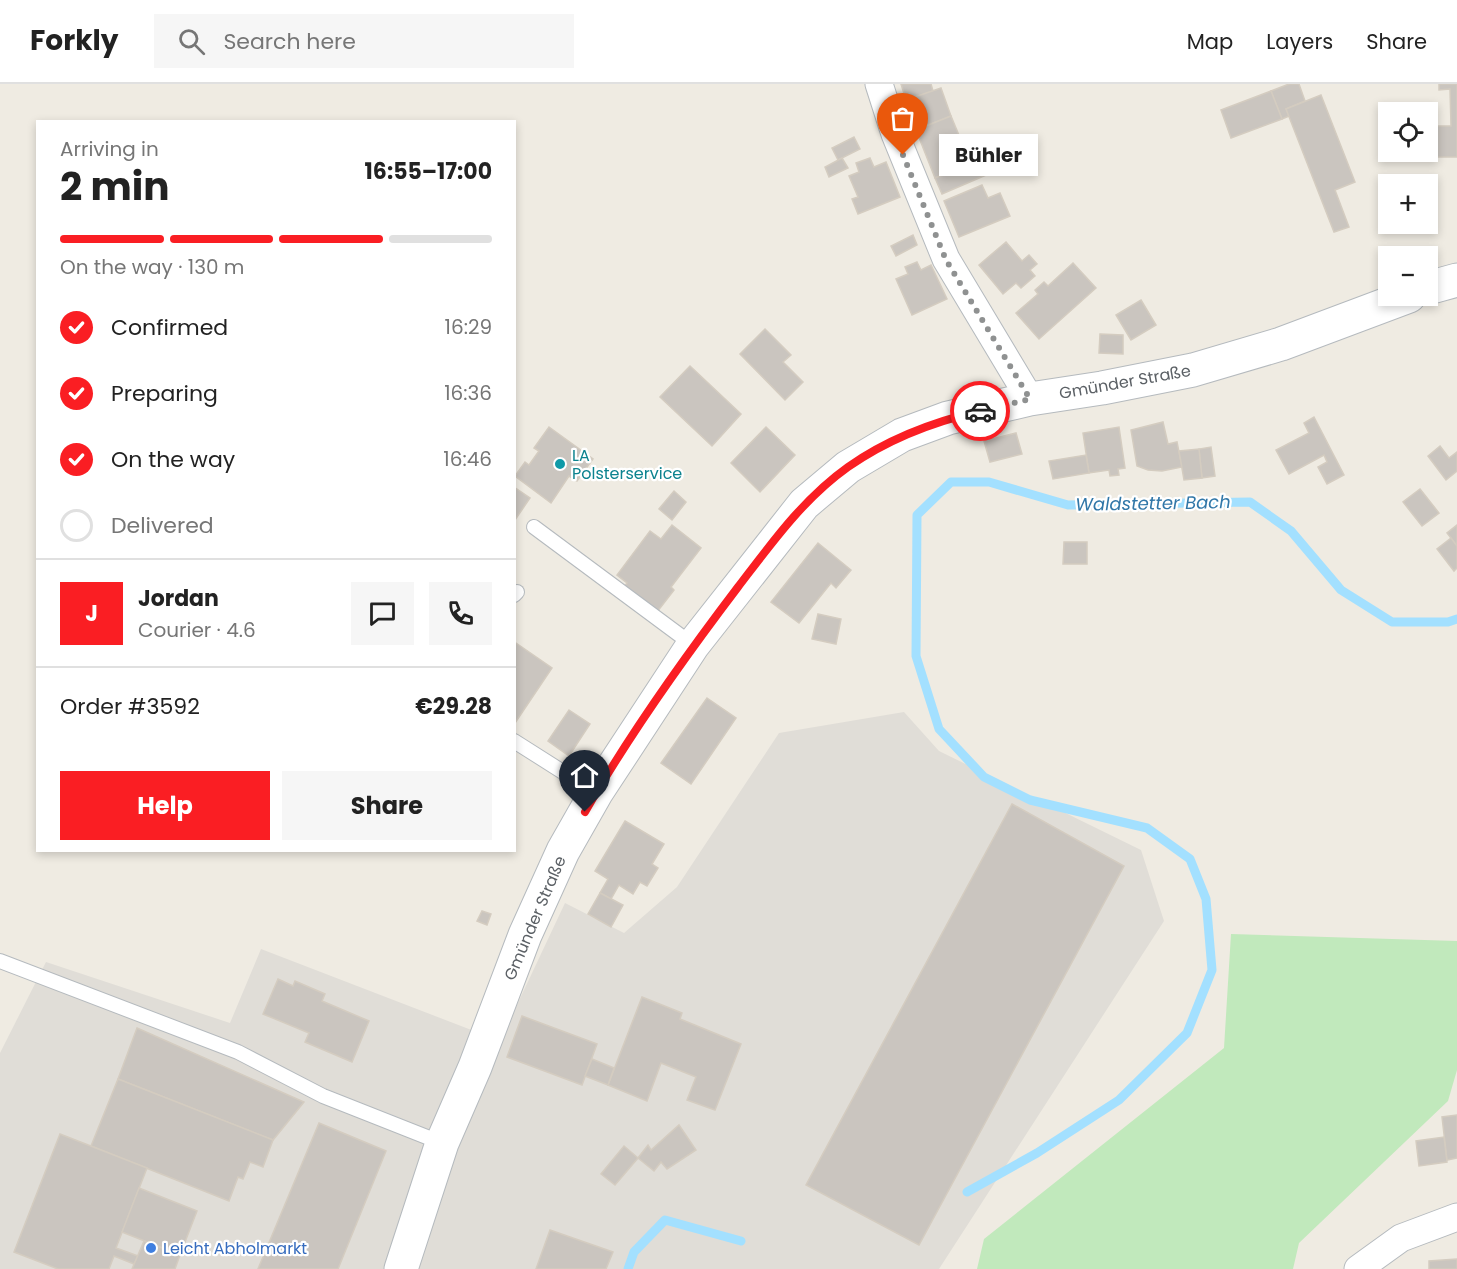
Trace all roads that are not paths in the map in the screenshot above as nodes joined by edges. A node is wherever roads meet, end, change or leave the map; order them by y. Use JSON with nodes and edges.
{"nodes":[{"id":1,"x":879,"y":84,"type":"edge"},
{"id":2,"x":1457,"y":280,"type":"edge"},
{"id":3,"x":1438,"y":285,"type":"edge"},
{"id":4,"x":1382,"y":306,"type":"edge"},
{"id":5,"x":1030,"y":399,"type":"junction"},
{"id":6,"x":534,"y":527,"type":"dead end"},
{"id":7,"x":693,"y":645,"type":"junction"},
{"id":8,"x":516,"y":742,"type":"edge"},
{"id":9,"x":596,"y":793,"type":"junction"},
{"id":10,"x":0,"y":961,"type":"edge"},
{"id":11,"x":442,"y":1143,"type":"junction"},
{"id":12,"x":1457,"y":1217,"type":"edge"},
{"id":13,"x":401,"y":1269,"type":"edge"},
{"id":14,"x":1358,"y":1269,"type":"edge"}],
"edges":[{"from":1,"to":5,"type":"street"},
{"from":2,"to":3,"type":"street"},
{"from":4,"to":5,"type":"street","name":"Gmünder Straße"},
{"from":5,"to":7,"type":"street","name":"Gmünder Straße"},
{"from":6,"to":7,"type":"lane"},
{"from":7,"to":9,"type":"street","name":"Gmünder Straße"},
{"from":8,"to":9,"type":"lane"},
{"from":9,"to":11,"type":"street","name":"Gmünder Straße"},
{"from":10,"to":11,"type":"lane"},
{"from":11,"to":13,"type":"street","name":"Gmünder Straße"},
{"from":12,"to":14,"type":"street"}]}
